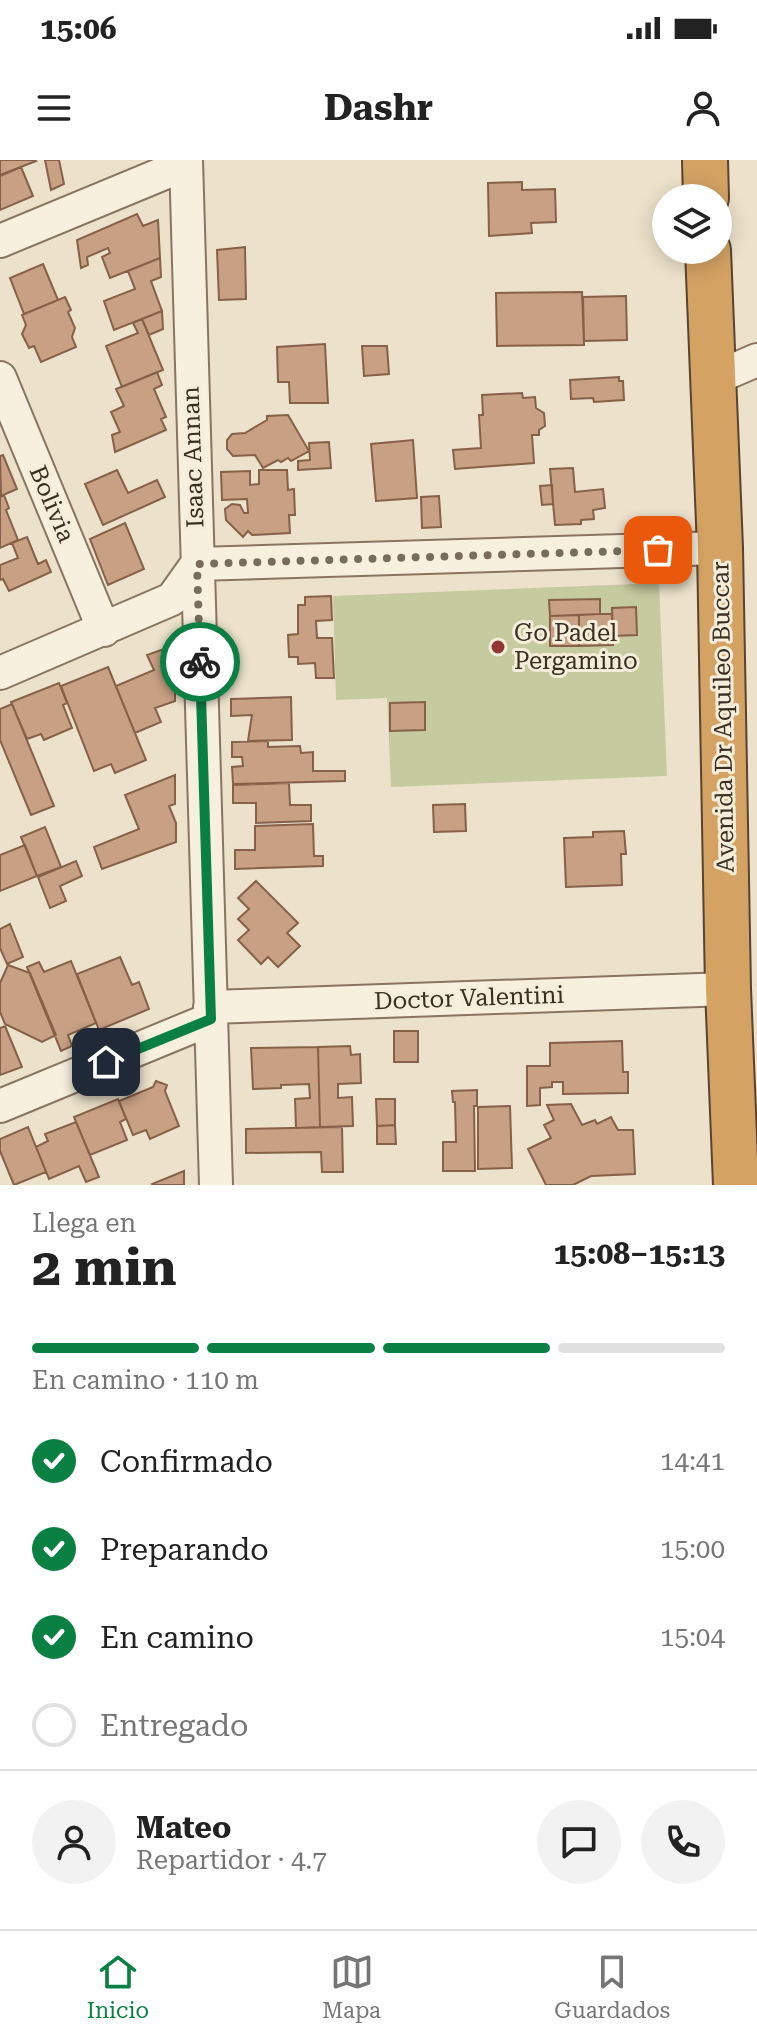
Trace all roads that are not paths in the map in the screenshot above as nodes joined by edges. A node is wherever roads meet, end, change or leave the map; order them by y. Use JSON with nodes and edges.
{"nodes":[{"id":1,"x":705,"y":160,"type":"edge"},
{"id":2,"x":186,"y":162,"type":"edge"},
{"id":3,"x":706,"y":184,"type":"edge"},
{"id":4,"x":0,"y":241,"type":"edge"},
{"id":5,"x":709,"y":264,"type":"edge"},
{"id":6,"x":757,"y":360,"type":"edge"},
{"id":7,"x":0,"y":378,"type":"edge"},
{"id":8,"x":713,"y":379,"type":"junction"},
{"id":9,"x":720,"y":548,"type":"junction"},
{"id":10,"x":197,"y":564,"type":"junction"},
{"id":11,"x":104,"y":630,"type":"junction"},
{"id":12,"x":0,"y":673,"type":"edge"},
{"id":13,"x":728,"y":989,"type":"junction"},
{"id":14,"x":211,"y":1013,"type":"junction"},
{"id":15,"x":0,"y":1106,"type":"edge"},
{"id":16,"x":216,"y":1185,"type":"edge"},
{"id":17,"x":736,"y":1185,"type":"edge"}],
"edges":[{"from":1,"to":3,"type":"highway"},
{"from":2,"to":4,"type":"street"},
{"from":2,"to":10,"type":"street","name":"Isaac Annan"},
{"from":5,"to":8,"type":"highway","name":"Avenida Dr Aquileo Buccar"},
{"from":6,"to":8,"type":"street"},
{"from":7,"to":11,"type":"street","name":"Bolivia"},
{"from":8,"to":9,"type":"highway","name":"Avenida Dr Aquileo Buccar"},
{"from":9,"to":10,"type":"street"},
{"from":9,"to":13,"type":"highway","name":"Avenida Dr Aquileo Buccar"},
{"from":10,"to":11,"type":"street"},
{"from":10,"to":14,"type":"street","name":"Isaac Annan"},
{"from":11,"to":12,"type":"street"},
{"from":13,"to":14,"type":"street","name":"Doctor Valentini"},
{"from":13,"to":17,"type":"highway","name":"Avenida Dr Aquileo Buccar"},
{"from":14,"to":15,"type":"street","name":"Doctor Valentini"},
{"from":14,"to":16,"type":"street","name":"Isaac Annan"}]}
